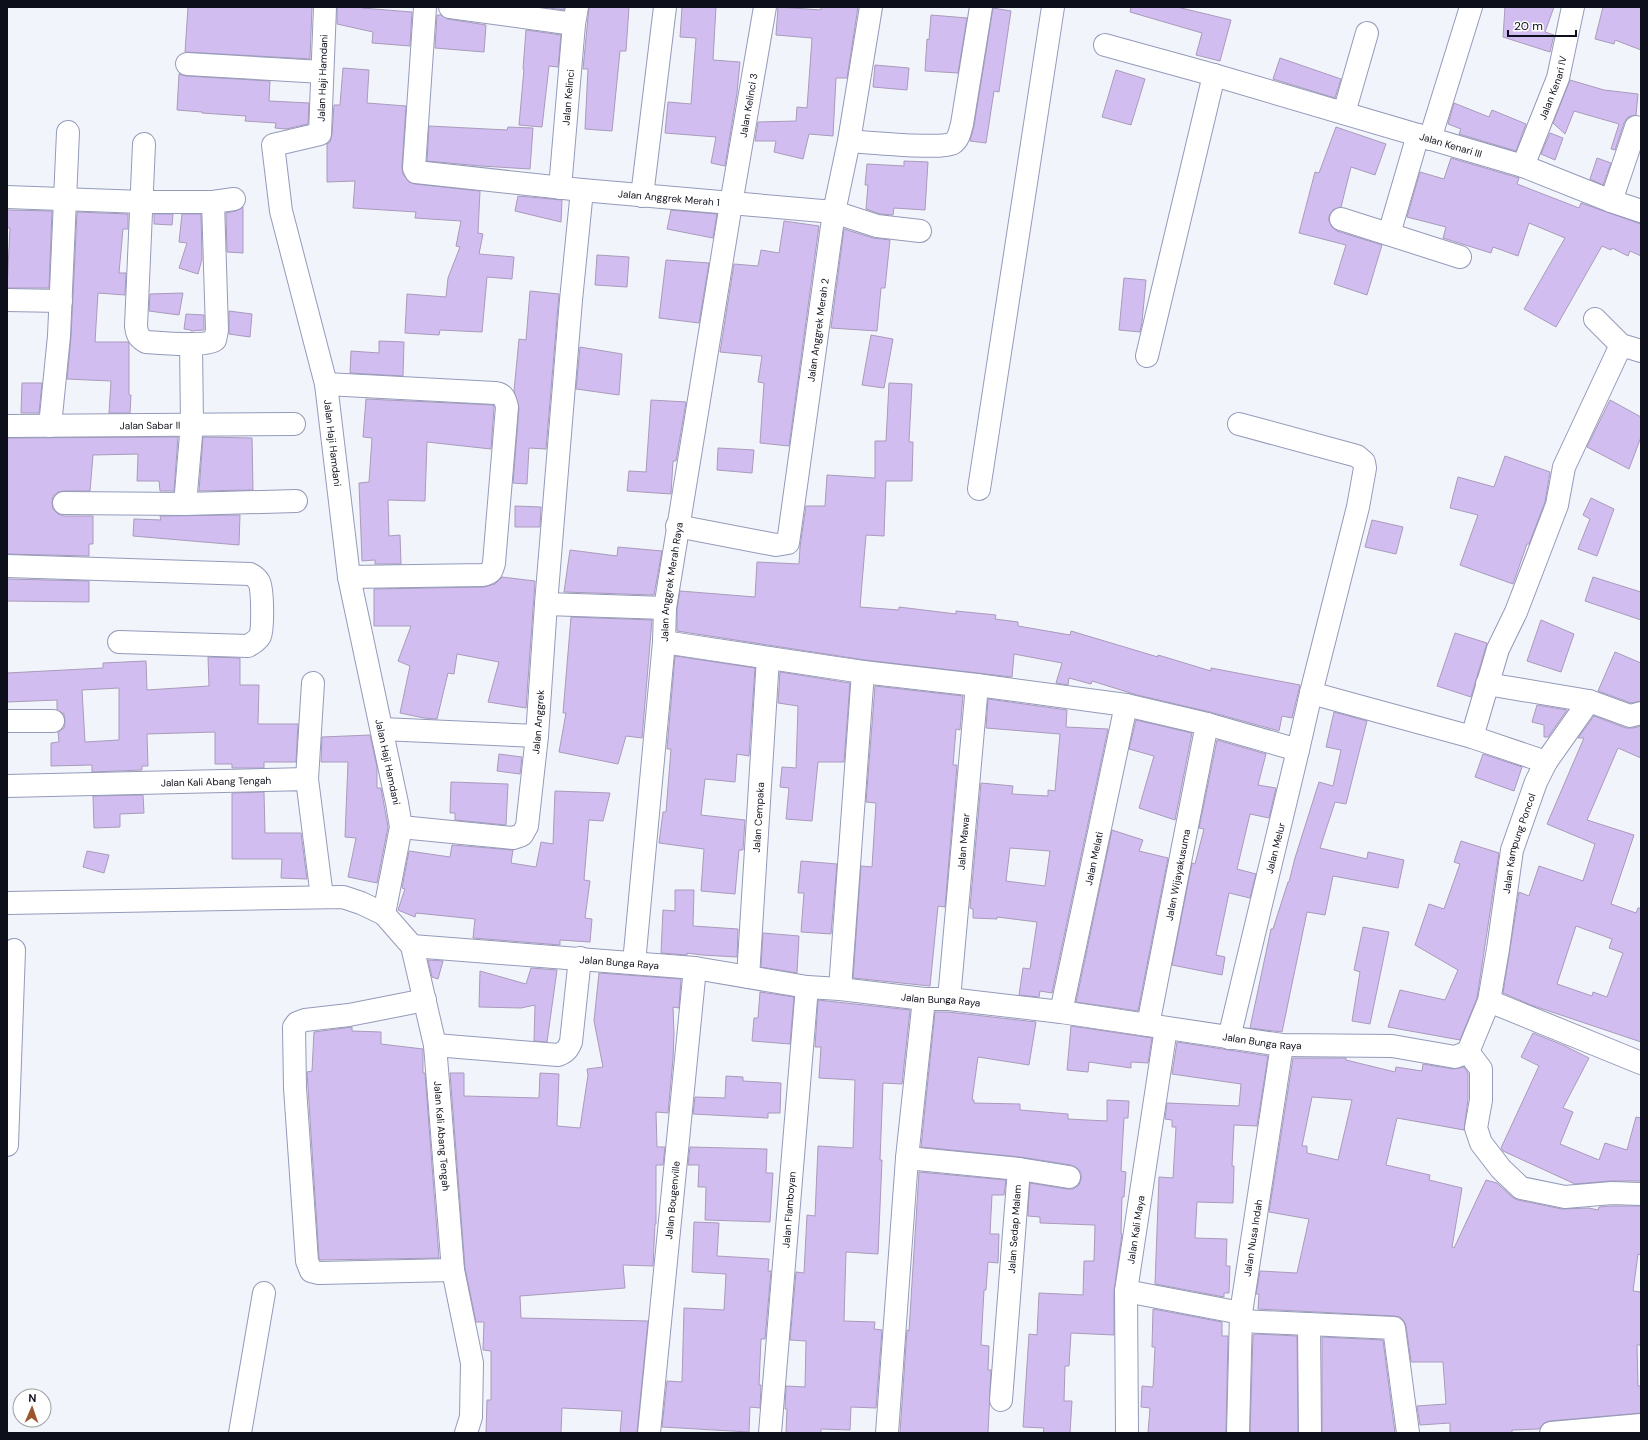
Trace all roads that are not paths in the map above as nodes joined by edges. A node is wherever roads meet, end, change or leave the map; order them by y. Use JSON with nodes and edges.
{"nodes":[{"id":1,"x":325,"y":7,"type":"edge"},
{"id":2,"x":425,"y":7,"type":"edge"},
{"id":3,"x":450,"y":7,"type":"edge"},
{"id":4,"x":665,"y":7,"type":"edge"},
{"id":5,"x":765,"y":7,"type":"edge"},
{"id":6,"x":871,"y":7,"type":"edge"},
{"id":7,"x":981,"y":7,"type":"edge"},
{"id":8,"x":1053,"y":7,"type":"edge"},
{"id":9,"x":1471,"y":7,"type":"edge"},
{"id":10,"x":1573,"y":7,"type":"edge"},
{"id":11,"x":575,"y":16,"type":"edge"},
{"id":12,"x":1368,"y":33,"type":"dead end"},
{"id":13,"x":1105,"y":45,"type":"dead end"},
{"id":14,"x":187,"y":64,"type":"dead end"},
{"id":15,"x":322,"y":72,"type":"junction"},
{"id":16,"x":1214,"y":75,"type":"junction"},
{"id":17,"x":1344,"y":113,"type":"junction"},
{"id":18,"x":1636,"y":127,"type":"dead end"},
{"id":19,"x":68,"y":132,"type":"dead end"},
{"id":20,"x":1424,"y":137,"type":"junction"},
{"id":21,"x":848,"y":141,"type":"junction"},
{"id":22,"x":144,"y":144,"type":"dead end"},
{"id":23,"x":1523,"y":166,"type":"junction"},
{"id":24,"x":560,"y":188,"type":"junction"},
{"id":25,"x":582,"y":190,"type":"junction"},
{"id":26,"x":642,"y":196,"type":"junction"},
{"id":27,"x":7,"y":197,"type":"edge"},
{"id":28,"x":66,"y":199,"type":"junction"},
{"id":29,"x":234,"y":199,"type":"dead end"},
{"id":30,"x":1611,"y":201,"type":"junction"},
{"id":31,"x":142,"y":202,"type":"junction"},
{"id":32,"x":212,"y":202,"type":"junction"},
{"id":33,"x":731,"y":204,"type":"junction"},
{"id":34,"x":1641,"y":211,"type":"edge"},
{"id":35,"x":834,"y":212,"type":"junction"},
{"id":36,"x":1341,"y":219,"type":"dead end"},
{"id":37,"x":920,"y":231,"type":"dead end"},
{"id":38,"x":1389,"y":234,"type":"junction"},
{"id":39,"x":1460,"y":257,"type":"dead end"},
{"id":40,"x":7,"y":300,"type":"edge"},
{"id":41,"x":61,"y":301,"type":"junction"},
{"id":42,"x":1594,"y":319,"type":"dead end"},
{"id":43,"x":191,"y":344,"type":"junction"},
{"id":44,"x":1631,"y":348,"type":"edge"},
{"id":45,"x":1147,"y":356,"type":"dead end"},
{"id":46,"x":326,"y":384,"type":"junction"},
{"id":47,"x":192,"y":424,"type":"junction"},
{"id":48,"x":294,"y":424,"type":"dead end"},
{"id":49,"x":1239,"y":424,"type":"dead end"},
{"id":50,"x":7,"y":426,"type":"edge"},
{"id":51,"x":50,"y":426,"type":"junction"},
{"id":52,"x":979,"y":489,"type":"dead end"},
{"id":53,"x":296,"y":501,"type":"dead end"},
{"id":54,"x":64,"y":503,"type":"dead end"},
{"id":55,"x":185,"y":504,"type":"junction"},
{"id":56,"x":678,"y":526,"type":"junction"},
{"id":57,"x":7,"y":566,"type":"edge"},
{"id":58,"x":349,"y":577,"type":"junction"},
{"id":59,"x":546,"y":604,"type":"junction"},
{"id":60,"x":665,"y":608,"type":"junction"},
{"id":61,"x":119,"y":642,"type":"dead end"},
{"id":62,"x":664,"y":642,"type":"junction"},
{"id":63,"x":768,"y":658,"type":"junction"},
{"id":64,"x":863,"y":672,"type":"junction"},
{"id":65,"x":313,"y":683,"type":"dead end"},
{"id":66,"x":1487,"y":684,"type":"junction"},
{"id":67,"x":977,"y":685,"type":"junction"},
{"id":68,"x":1311,"y":693,"type":"junction"},
{"id":69,"x":1589,"y":702,"type":"junction"},
{"id":70,"x":1126,"y":705,"type":"junction"},
{"id":71,"x":1641,"y":714,"type":"edge"},
{"id":72,"x":7,"y":721,"type":"edge"},
{"id":73,"x":52,"y":721,"type":"dead end"},
{"id":74,"x":1207,"y":724,"type":"junction"},
{"id":75,"x":382,"y":729,"type":"junction"},
{"id":76,"x":537,"y":736,"type":"junction"},
{"id":77,"x":1472,"y":737,"type":"junction"},
{"id":78,"x":1298,"y":750,"type":"junction"},
{"id":79,"x":1546,"y":762,"type":"junction"},
{"id":80,"x":307,"y":779,"type":"junction"},
{"id":81,"x":7,"y":786,"type":"edge"},
{"id":82,"x":401,"y":827,"type":"junction"},
{"id":83,"x":322,"y":897,"type":"junction"},
{"id":84,"x":7,"y":904,"type":"edge"},
{"id":85,"x":384,"y":914,"type":"junction"},
{"id":86,"x":412,"y":946,"type":"junction"},
{"id":87,"x":14,"y":950,"type":"dead end"},
{"id":88,"x":580,"y":958,"type":"junction"},
{"id":89,"x":634,"y":962,"type":"junction"},
{"id":90,"x":695,"y":968,"type":"junction"},
{"id":91,"x":748,"y":977,"type":"junction"},
{"id":92,"x":807,"y":987,"type":"junction"},
{"id":93,"x":840,"y":989,"type":"junction"},
{"id":94,"x":924,"y":999,"type":"junction"},
{"id":95,"x":949,"y":999,"type":"junction"},
{"id":96,"x":425,"y":1000,"type":"junction"},
{"id":97,"x":1489,"y":1001,"type":"junction"},
{"id":98,"x":1061,"y":1012,"type":"junction"},
{"id":99,"x":1157,"y":1027,"type":"junction"},
{"id":100,"x":1229,"y":1038,"type":"junction"},
{"id":101,"x":435,"y":1045,"type":"junction"},
{"id":102,"x":1282,"y":1045,"type":"junction"},
{"id":103,"x":1468,"y":1052,"type":"junction"},
{"id":104,"x":1641,"y":1063,"type":"edge"},
{"id":105,"x":7,"y":1145,"type":"edge"},
{"id":106,"x":907,"y":1158,"type":"junction"},
{"id":107,"x":1019,"y":1169,"type":"junction"},
{"id":108,"x":1069,"y":1177,"type":"dead end"},
{"id":109,"x":1641,"y":1194,"type":"edge"},
{"id":110,"x":453,"y":1270,"type":"junction"},
{"id":111,"x":1126,"y":1291,"type":"junction"},
{"id":112,"x":264,"y":1293,"type":"dead end"},
{"id":113,"x":1241,"y":1317,"type":"junction"},
{"id":114,"x":1309,"y":1324,"type":"junction"},
{"id":115,"x":1002,"y":1400,"type":"dead end"},
{"id":116,"x":1641,"y":1425,"type":"edge"},
{"id":117,"x":240,"y":1433,"type":"edge"},
{"id":118,"x":466,"y":1433,"type":"edge"},
{"id":119,"x":649,"y":1433,"type":"edge"},
{"id":120,"x":770,"y":1433,"type":"edge"},
{"id":121,"x":887,"y":1433,"type":"edge"},
{"id":122,"x":1127,"y":1433,"type":"edge"},
{"id":123,"x":1238,"y":1433,"type":"edge"},
{"id":124,"x":1310,"y":1433,"type":"edge"},
{"id":125,"x":1408,"y":1433,"type":"edge"},
{"id":126,"x":1551,"y":1433,"type":"edge"}],
"edges":[{"from":1,"to":15,"type":"street","name":"Jalan Haji Hamdani"},
{"from":2,"to":24,"type":"street","name":"Jalan Anggrek Merah 1"},
{"from":3,"to":11,"type":"street"},
{"from":4,"to":26,"type":"street"},
{"from":5,"to":33,"type":"street","name":"Jalan Kelinci 3"},
{"from":6,"to":21,"type":"street","name":"Jalan Anggrek Merah 2"},
{"from":7,"to":21,"type":"street"},
{"from":8,"to":52,"type":"street"},
{"from":9,"to":20,"type":"street"},
{"from":10,"to":23,"type":"street","name":"Jalan Kenari IV"},
{"from":11,"to":24,"type":"street","name":"Jalan Kelinci"},
{"from":12,"to":17,"type":"street"},
{"from":13,"to":16,"type":"street","name":"Jalan Kenari III"},
{"from":14,"to":15,"type":"street"},
{"from":15,"to":46,"type":"street","name":"Jalan Haji Hamdani"},
{"from":16,"to":17,"type":"street","name":"Jalan Kenari III"},
{"from":16,"to":45,"type":"street"},
{"from":17,"to":20,"type":"street","name":"Jalan Kenari III"},
{"from":18,"to":30,"type":"street"},
{"from":19,"to":28,"type":"street"},
{"from":20,"to":23,"type":"street","name":"Jalan Kenari III"},
{"from":20,"to":38,"type":"street"},
{"from":21,"to":35,"type":"street","name":"Jalan Anggrek Merah 2"},
{"from":22,"to":31,"type":"street"},
{"from":23,"to":30,"type":"street","name":"Jalan Kenari III"},
{"from":24,"to":25,"type":"street","name":"Jalan Anggrek Merah 1"},
{"from":25,"to":26,"type":"street","name":"Jalan Anggrek Merah 1"},
{"from":25,"to":59,"type":"street","name":"Jalan Anggrek"},
{"from":26,"to":33,"type":"street","name":"Jalan Anggrek Merah 1"},
{"from":27,"to":28,"type":"street"},
{"from":28,"to":31,"type":"street"},
{"from":28,"to":41,"type":"street"},
{"from":29,"to":32,"type":"street"},
{"from":30,"to":34,"type":"street","name":"Jalan Kenari III"},
{"from":31,"to":32,"type":"street"},
{"from":31,"to":43,"type":"street"},
{"from":32,"to":43,"type":"street"},
{"from":33,"to":35,"type":"street","name":"Jalan Anggrek Merah 1"},
{"from":33,"to":56,"type":"street","name":"Jalan Anggrek Merah Raya"},
{"from":35,"to":37,"type":"street","name":"Jalan Anggrek Merah 1"},
{"from":35,"to":56,"type":"street","name":"Jalan Anggrek Merah 2"},
{"from":36,"to":38,"type":"street"},
{"from":38,"to":39,"type":"street"},
{"from":40,"to":41,"type":"street"},
{"from":41,"to":51,"type":"street"},
{"from":42,"to":44,"type":"street"},
{"from":43,"to":47,"type":"street"},
{"from":44,"to":66,"type":"street"},
{"from":46,"to":58,"type":"street","name":"Jalan Haji Hamdani"},
{"from":46,"to":58,"type":"street"},
{"from":47,"to":48,"type":"street","name":"Jalan Sabar II"},
{"from":47,"to":51,"type":"street","name":"Jalan Sabar II"},
{"from":47,"to":55,"type":"street"},
{"from":49,"to":68,"type":"street","name":"Jalan Melur"},
{"from":50,"to":51,"type":"street","name":"Jalan Sabar II"},
{"from":53,"to":55,"type":"street"},
{"from":54,"to":55,"type":"street"},
{"from":56,"to":60,"type":"street","name":"Jalan Anggrek Merah Raya"},
{"from":57,"to":61,"type":"street"},
{"from":58,"to":75,"type":"street","name":"Jalan Haji Hamdani"},
{"from":59,"to":60,"type":"street"},
{"from":59,"to":76,"type":"street","name":"Jalan Anggrek"},
{"from":60,"to":62,"type":"street","name":"Jalan Anggrek Merah Raya"},
{"from":62,"to":63,"type":"street"},
{"from":62,"to":89,"type":"street","name":"Jalan Anggrek Merah Raya"},
{"from":63,"to":64,"type":"street"},
{"from":63,"to":91,"type":"street","name":"Jalan Cempaka"},
{"from":64,"to":67,"type":"street"},
{"from":64,"to":93,"type":"street"},
{"from":65,"to":80,"type":"street"},
{"from":66,"to":69,"type":"street"},
{"from":66,"to":77,"type":"street"},
{"from":67,"to":70,"type":"street"},
{"from":67,"to":95,"type":"street","name":"Jalan Mawar"},
{"from":68,"to":77,"type":"street"},
{"from":68,"to":78,"type":"street","name":"Jalan Melur"},
{"from":69,"to":71,"type":"street"},
{"from":69,"to":79,"type":"street","name":"Jalan Kampung Poncol"},
{"from":70,"to":74,"type":"street"},
{"from":70,"to":98,"type":"street","name":"Jalan Melati"},
{"from":72,"to":73,"type":"street"},
{"from":74,"to":78,"type":"street"},
{"from":74,"to":99,"type":"street","name":"Jalan Wijayakusuma"},
{"from":75,"to":76,"type":"street"},
{"from":75,"to":82,"type":"street","name":"Jalan Haji Hamdani"},
{"from":76,"to":82,"type":"street","name":"Jalan Anggrek"},
{"from":77,"to":79,"type":"street"},
{"from":78,"to":100,"type":"street","name":"Jalan Melur"},
{"from":79,"to":97,"type":"street","name":"Jalan Kampung Poncol"},
{"from":80,"to":81,"type":"street","name":"Jalan Kali Abang Tengah"},
{"from":80,"to":83,"type":"street"},
{"from":82,"to":85,"type":"street","name":"Jalan Haji Hamdani"},
{"from":83,"to":84,"type":"street","name":"Jalan Kali Abang Tengah"},
{"from":83,"to":85,"type":"street","name":"Jalan Kali Abang Tengah"},
{"from":85,"to":86,"type":"street","name":"Jalan Kali Abang Tengah"},
{"from":86,"to":88,"type":"street","name":"Jalan Bunga Raya"},
{"from":86,"to":96,"type":"street","name":"Jalan Kali Abang Tengah"},
{"from":87,"to":105,"type":"street"},
{"from":88,"to":89,"type":"street","name":"Jalan Bunga Raya"},
{"from":88,"to":101,"type":"street"},
{"from":89,"to":90,"type":"street","name":"Jalan Bunga Raya"},
{"from":90,"to":91,"type":"street","name":"Jalan Bunga Raya"},
{"from":90,"to":119,"type":"street","name":"Jalan Bougenville"},
{"from":91,"to":92,"type":"street","name":"Jalan Bunga Raya"},
{"from":92,"to":93,"type":"street","name":"Jalan Bunga Raya"},
{"from":92,"to":120,"type":"street","name":"Jalan Flamboyan"},
{"from":93,"to":94,"type":"street","name":"Jalan Bunga Raya"},
{"from":94,"to":95,"type":"street","name":"Jalan Bunga Raya"},
{"from":94,"to":106,"type":"street"},
{"from":95,"to":98,"type":"street","name":"Jalan Bunga Raya"},
{"from":96,"to":101,"type":"street","name":"Jalan Kali Abang Tengah"},
{"from":96,"to":110,"type":"street"},
{"from":97,"to":103,"type":"street","name":"Jalan Kampung Poncol"},
{"from":97,"to":104,"type":"street"},
{"from":98,"to":99,"type":"street","name":"Jalan Bunga Raya"},
{"from":99,"to":100,"type":"street","name":"Jalan Bunga Raya"},
{"from":99,"to":111,"type":"street","name":"Jalan Kali Maya"},
{"from":100,"to":102,"type":"street","name":"Jalan Bunga Raya"},
{"from":101,"to":110,"type":"street","name":"Jalan Kali Abang Tengah"},
{"from":102,"to":103,"type":"street","name":"Jalan Bunga Raya"},
{"from":102,"to":113,"type":"street","name":"Jalan Nusa Indah"},
{"from":103,"to":109,"type":"street"},
{"from":106,"to":107,"type":"street"},
{"from":106,"to":121,"type":"street"},
{"from":107,"to":108,"type":"street"},
{"from":107,"to":115,"type":"street","name":"Jalan Sedap Malam"},
{"from":110,"to":118,"type":"street","name":"Jalan Kali Abang Tengah"},
{"from":111,"to":113,"type":"street"},
{"from":111,"to":122,"type":"street","name":"Jalan Kali Maya"},
{"from":112,"to":117,"type":"street"},
{"from":113,"to":114,"type":"street"},
{"from":113,"to":123,"type":"street","name":"Jalan Nusa Indah"},
{"from":114,"to":124,"type":"street"},
{"from":114,"to":125,"type":"street"},
{"from":116,"to":126,"type":"street"}]}
